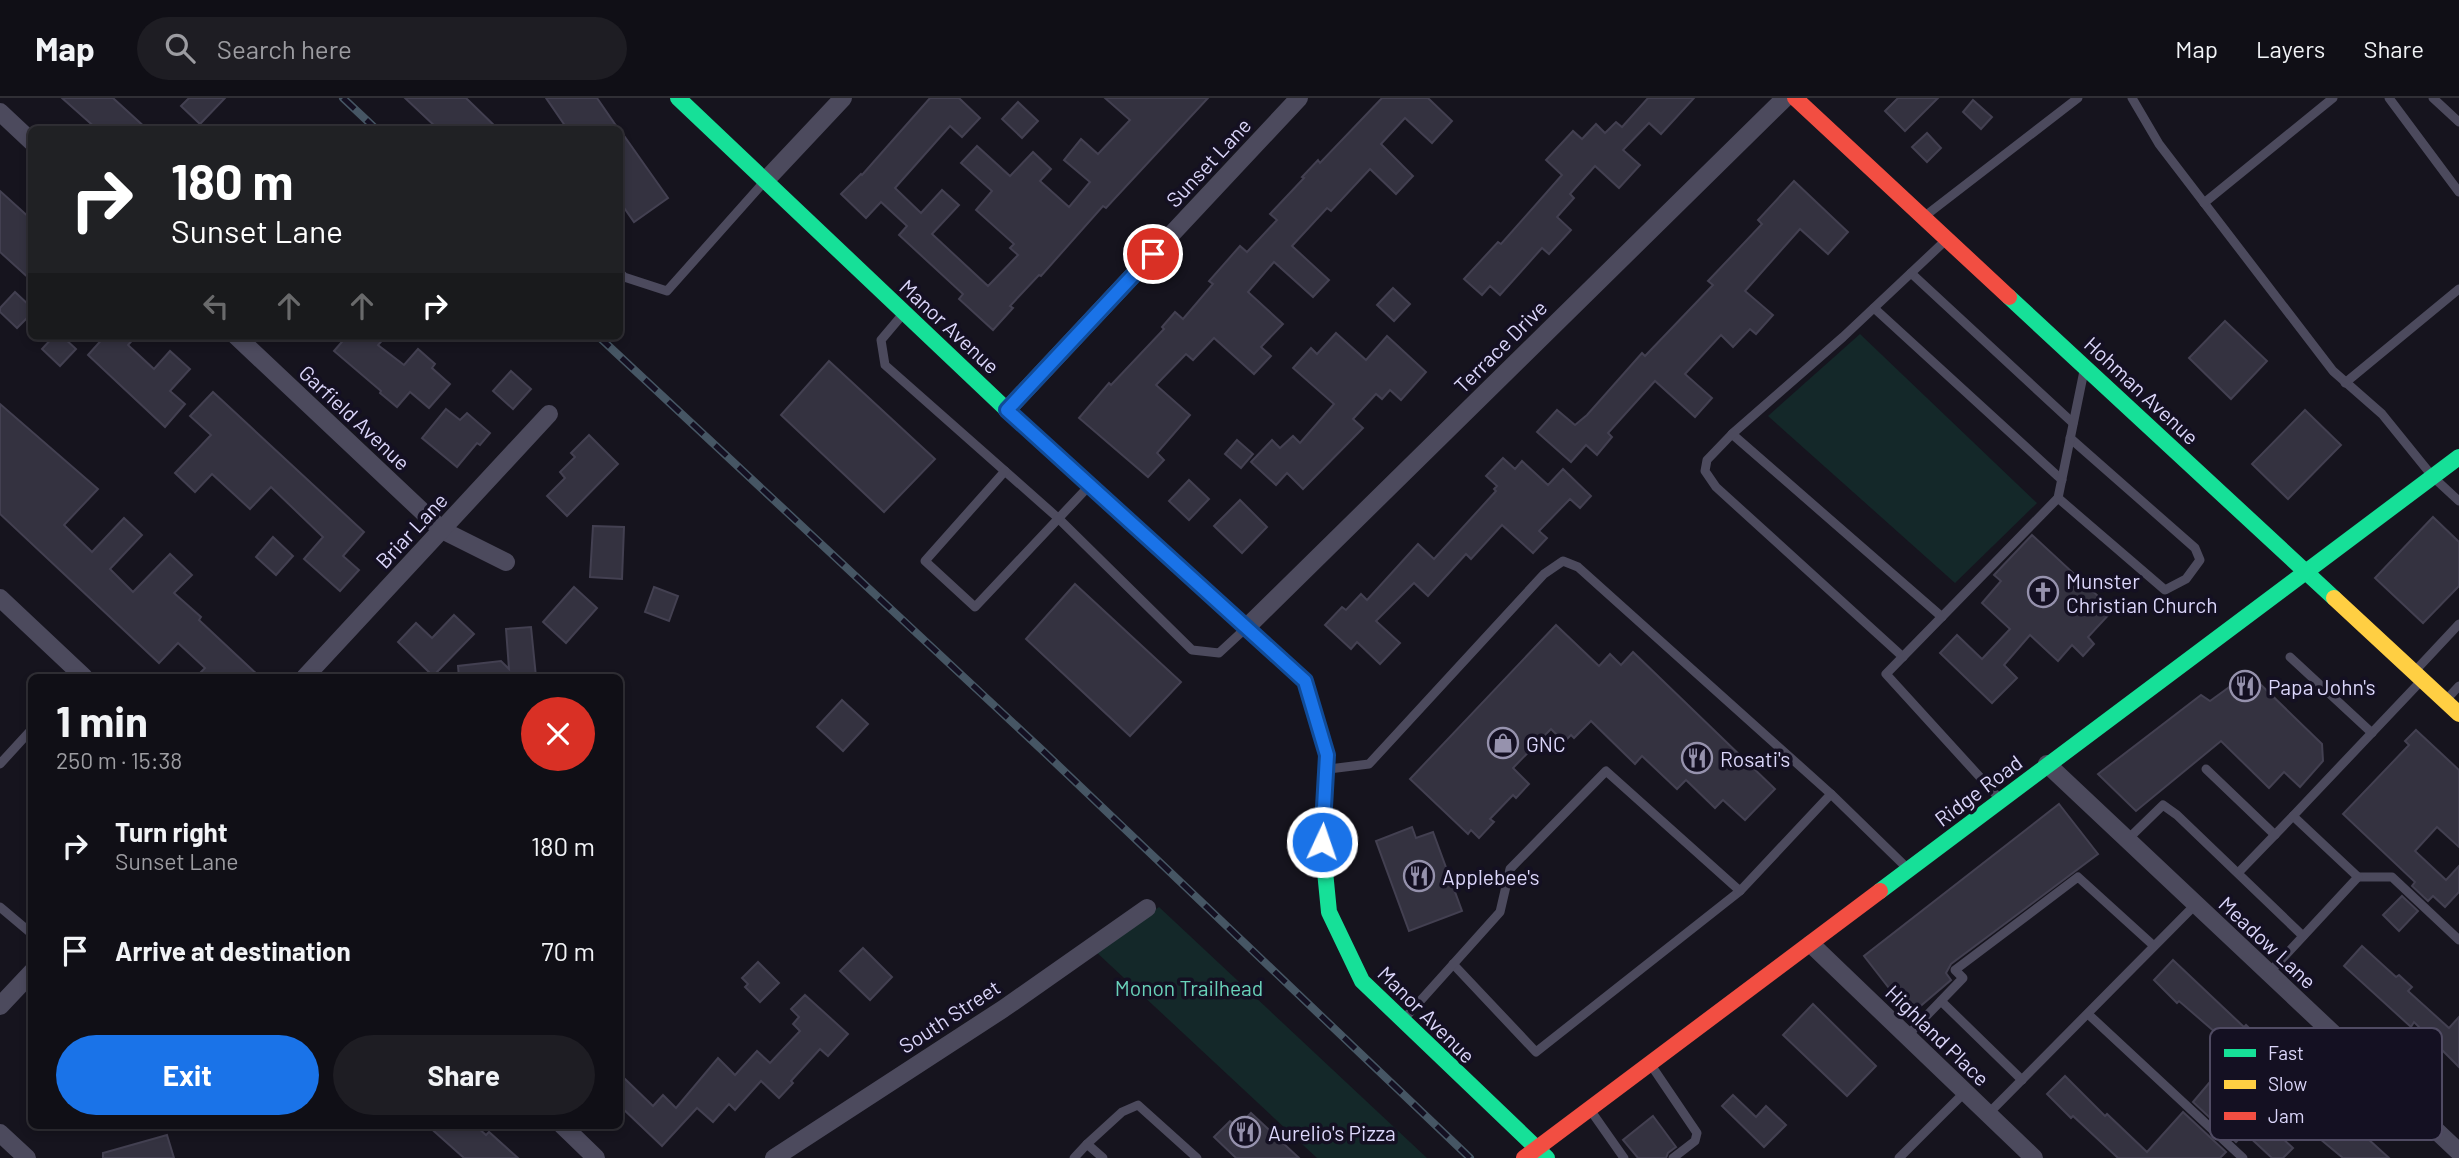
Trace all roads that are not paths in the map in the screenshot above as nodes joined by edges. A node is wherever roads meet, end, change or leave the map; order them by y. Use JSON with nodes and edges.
{"nodes":[{"id":1,"x":678,"y":98,"type":"edge"},
{"id":2,"x":843,"y":98,"type":"edge"},
{"id":3,"x":1299,"y":98,"type":"edge"},
{"id":4,"x":1785,"y":98,"type":"edge"},
{"id":5,"x":1795,"y":98,"type":"edge"},
{"id":6,"x":2078,"y":98,"type":"edge"},
{"id":7,"x":2132,"y":98,"type":"edge"},
{"id":8,"x":2333,"y":98,"type":"edge"},
{"id":9,"x":2389,"y":98,"type":"edge"},
{"id":10,"x":2433,"y":98,"type":"edge"},
{"id":11,"x":0,"y":112,"type":"edge"},
{"id":12,"x":2459,"y":122,"type":"edge"},
{"id":13,"x":28,"y":138,"type":"edge"},
{"id":14,"x":765,"y":181,"type":"junction"},
{"id":15,"x":2459,"y":192,"type":"edge"},
{"id":16,"x":2204,"y":204,"type":"junction"},
{"id":17,"x":1924,"y":217,"type":"junction"},
{"id":18,"x":1947,"y":239,"type":"junction"},
{"id":19,"x":1911,"y":273,"type":"junction"},
{"id":20,"x":623,"y":276,"type":"edge"},
{"id":21,"x":2459,"y":289,"type":"edge"},
{"id":22,"x":1874,"y":308,"type":"junction"},
{"id":23,"x":905,"y":313,"type":"junction"},
{"id":24,"x":240,"y":340,"type":"edge"},
{"id":25,"x":2085,"y":366,"type":"junction"},
{"id":26,"x":2345,"y":383,"type":"junction"},
{"id":27,"x":1007,"y":410,"type":"junction"},
{"id":28,"x":550,"y":414,"type":"dead end"},
{"id":29,"x":2073,"y":423,"type":"junction"},
{"id":30,"x":1732,"y":434,"type":"junction"},
{"id":31,"x":2070,"y":438,"type":"junction"},
{"id":32,"x":2459,"y":457,"type":"edge"},
{"id":33,"x":1005,"y":471,"type":"junction"},
{"id":34,"x":2433,"y":477,"type":"junction"},
{"id":35,"x":2062,"y":480,"type":"junction"},
{"id":36,"x":1090,"y":485,"type":"junction"},
{"id":37,"x":2058,"y":498,"type":"junction"},
{"id":38,"x":2459,"y":501,"type":"edge"},
{"id":39,"x":1058,"y":518,"type":"junction"},
{"id":40,"x":442,"y":530,"type":"junction"},
{"id":41,"x":506,"y":562,"type":"dead end"},
{"id":42,"x":2306,"y":571,"type":"junction"},
{"id":43,"x":0,"y":598,"type":"edge"},
{"id":44,"x":1942,"y":617,"type":"junction"},
{"id":45,"x":2459,"y":624,"type":"edge"},
{"id":46,"x":1247,"y":626,"type":"junction"},
{"id":47,"x":1903,"y":657,"type":"junction"},
{"id":48,"x":2290,"y":657,"type":"dead end"},
{"id":49,"x":79,"y":674,"type":"edge"},
{"id":50,"x":308,"y":674,"type":"edge"},
{"id":51,"x":2418,"y":676,"type":"junction"},
{"id":52,"x":2459,"y":686,"type":"edge"},
{"id":53,"x":2445,"y":701,"type":"junction"},
{"id":54,"x":2459,"y":714,"type":"edge"},
{"id":55,"x":28,"y":733,"type":"edge"},
{"id":56,"x":2372,"y":733,"type":"junction"},
{"id":57,"x":0,"y":764,"type":"edge"},
{"id":58,"x":2047,"y":764,"type":"junction"},
{"id":59,"x":1326,"y":769,"type":"junction"},
{"id":60,"x":2206,"y":769,"type":"dead end"},
{"id":61,"x":1831,"y":794,"type":"junction"},
{"id":62,"x":2000,"y":800,"type":"junction"},
{"id":63,"x":2293,"y":816,"type":"junction"},
{"id":64,"x":2275,"y":835,"type":"junction"},
{"id":65,"x":2127,"y":840,"type":"junction"},
{"id":66,"x":1908,"y":869,"type":"junction"},
{"id":67,"x":2238,"y":873,"type":"junction"},
{"id":68,"x":2358,"y":877,"type":"junction"},
{"id":69,"x":1740,"y":891,"type":"junction"},
{"id":70,"x":2195,"y":905,"type":"junction"},
{"id":71,"x":0,"y":907,"type":"edge"},
{"id":72,"x":1147,"y":908,"type":"dead end"},
{"id":73,"x":28,"y":931,"type":"edge"},
{"id":74,"x":2304,"y":936,"type":"junction"},
{"id":75,"x":2459,"y":940,"type":"edge"},
{"id":76,"x":1811,"y":944,"type":"junction"},
{"id":77,"x":2154,"y":946,"type":"junction"},
{"id":78,"x":1453,"y":964,"type":"junction"},
{"id":79,"x":2268,"y":974,"type":"junction"},
{"id":80,"x":28,"y":976,"type":"edge"},
{"id":81,"x":1941,"y":1001,"type":"junction"},
{"id":82,"x":0,"y":1006,"type":"edge"},
{"id":83,"x":2088,"y":1014,"type":"junction"},
{"id":84,"x":1403,"y":1020,"type":"junction"},
{"id":85,"x":2326,"y":1028,"type":"edge"},
{"id":86,"x":1907,"y":1036,"type":"junction"},
{"id":87,"x":1650,"y":1064,"type":"junction"},
{"id":88,"x":2022,"y":1080,"type":"junction"},
{"id":89,"x":1965,"y":1092,"type":"junction"},
{"id":90,"x":1590,"y":1109,"type":"junction"},
{"id":91,"x":1988,"y":1114,"type":"junction"},
{"id":92,"x":2210,"y":1127,"type":"edge"},
{"id":93,"x":566,"y":1129,"type":"edge"},
{"id":94,"x":0,"y":1133,"type":"edge"},
{"id":95,"x":2442,"y":1136,"type":"edge"},
{"id":96,"x":2224,"y":1140,"type":"edge"},
{"id":97,"x":1087,"y":1144,"type":"junction"},
{"id":98,"x":2459,"y":1152,"type":"edge"},
{"id":99,"x":1536,"y":1155,"type":"edge"},
{"id":100,"x":27,"y":1158,"type":"edge"},
{"id":101,"x":597,"y":1158,"type":"edge"},
{"id":102,"x":774,"y":1158,"type":"edge"},
{"id":103,"x":1074,"y":1158,"type":"edge"},
{"id":104,"x":1104,"y":1158,"type":"edge"},
{"id":105,"x":1197,"y":1158,"type":"edge"},
{"id":106,"x":1624,"y":1158,"type":"edge"},
{"id":107,"x":1673,"y":1158,"type":"edge"},
{"id":108,"x":1899,"y":1158,"type":"edge"},
{"id":109,"x":2034,"y":1158,"type":"edge"},
{"id":110,"x":2243,"y":1158,"type":"edge"}],
"edges":[{"from":1,"to":14,"type":"street","name":"Manor Avenue"},
{"from":2,"to":14,"type":"street"},
{"from":3,"to":27,"type":"street","name":"Sunset Lane"},
{"from":4,"to":46,"type":"street","name":"Terrace Drive"},
{"from":5,"to":17,"type":"street","name":"Hohman Avenue"},
{"from":6,"to":17,"type":"lane"},
{"from":7,"to":16,"type":"lane"},
{"from":8,"to":16,"type":"lane"},
{"from":9,"to":15,"type":"lane"},
{"from":10,"to":12,"type":"lane"},
{"from":11,"to":13,"type":"street"},
{"from":14,"to":20,"type":"lane"},
{"from":14,"to":23,"type":"street","name":"Manor Avenue"},
{"from":16,"to":26,"type":"lane"},
{"from":17,"to":18,"type":"street","name":"Hohman Avenue"},
{"from":18,"to":19,"type":"lane"},
{"from":18,"to":25,"type":"street","name":"Hohman Avenue"},
{"from":19,"to":22,"type":"lane"},
{"from":19,"to":29,"type":"lane"},
{"from":21,"to":26,"type":"lane"},
{"from":22,"to":30,"type":"lane"},
{"from":22,"to":35,"type":"lane"},
{"from":23,"to":27,"type":"street","name":"Manor Avenue"},
{"from":23,"to":33,"type":"lane"},
{"from":24,"to":40,"type":"street","name":"Garfield Avenue"},
{"from":25,"to":29,"type":"lane"},
{"from":25,"to":42,"type":"street","name":"Hohman Avenue"},
{"from":26,"to":34,"type":"lane"},
{"from":27,"to":36,"type":"street","name":"Manor Avenue"},
{"from":28,"to":40,"type":"street","name":"Briar Lane"},
{"from":29,"to":31,"type":"lane"},
{"from":30,"to":44,"type":"lane"},
{"from":30,"to":47,"type":"lane"},
{"from":31,"to":35,"type":"lane"},
{"from":31,"to":37,"type":"lane"},
{"from":32,"to":34,"type":"street","name":"Ridge Road"},
{"from":33,"to":39,"type":"lane"},
{"from":33,"to":39,"type":"lane"},
{"from":34,"to":38,"type":"lane"},
{"from":34,"to":42,"type":"street","name":"Ridge Road"},
{"from":35,"to":37,"type":"lane"},
{"from":36,"to":39,"type":"lane"},
{"from":36,"to":46,"type":"street","name":"Manor Avenue"},
{"from":37,"to":44,"type":"lane"},
{"from":39,"to":46,"type":"lane"},
{"from":40,"to":41,"type":"street","name":"Garfield Avenue"},
{"from":40,"to":50,"type":"street","name":"Briar Lane"},
{"from":42,"to":51,"type":"street","name":"Hohman Avenue"},
{"from":42,"to":58,"type":"street","name":"Ridge Road"},
{"from":43,"to":49,"type":"street"},
{"from":44,"to":47,"type":"lane"},
{"from":45,"to":51,"type":"lane"},
{"from":46,"to":59,"type":"street","name":"Manor Avenue"},
{"from":47,"to":62,"type":"lane"},
{"from":48,"to":56,"type":"lane"},
{"from":51,"to":53,"type":"street","name":"Hohman Avenue"},
{"from":51,"to":56,"type":"lane"},
{"from":52,"to":53,"type":"lane"},
{"from":53,"to":54,"type":"street","name":"Hohman Avenue"},
{"from":55,"to":57,"type":"lane"},
{"from":56,"to":63,"type":"lane"},
{"from":58,"to":62,"type":"street","name":"Ridge Road"},
{"from":58,"to":65,"type":"street","name":"Meadow Lane"},
{"from":59,"to":61,"type":"lane"},
{"from":59,"to":84,"type":"street","name":"Manor Avenue"},
{"from":60,"to":64,"type":"lane"},
{"from":61,"to":66,"type":"lane"},
{"from":61,"to":69,"type":"lane"},
{"from":62,"to":66,"type":"street","name":"Ridge Road"},
{"from":63,"to":64,"type":"lane"},
{"from":63,"to":68,"type":"lane"},
{"from":64,"to":67,"type":"lane"},
{"from":65,"to":67,"type":"lane"},
{"from":65,"to":70,"type":"street","name":"Meadow Lane"},
{"from":66,"to":76,"type":"street","name":"Ridge Road"},
{"from":67,"to":74,"type":"lane"},
{"from":68,"to":74,"type":"lane"},
{"from":68,"to":75,"type":"lane"},
{"from":69,"to":78,"type":"lane"},
{"from":69,"to":78,"type":"lane"},
{"from":70,"to":77,"type":"lane"},
{"from":70,"to":79,"type":"street","name":"Meadow Lane"},
{"from":71,"to":73,"type":"lane"},
{"from":72,"to":102,"type":"street","name":"South Street"},
{"from":74,"to":79,"type":"lane"},
{"from":76,"to":86,"type":"street","name":"Highland Place"},
{"from":76,"to":87,"type":"street","name":"Ridge Road"},
{"from":77,"to":81,"type":"lane"},
{"from":77,"to":83,"type":"lane"},
{"from":78,"to":84,"type":"lane"},
{"from":79,"to":85,"type":"street","name":"Meadow Lane"},
{"from":80,"to":82,"type":"street"},
{"from":81,"to":86,"type":"lane"},
{"from":81,"to":88,"type":"lane"},
{"from":83,"to":88,"type":"lane"},
{"from":83,"to":92,"type":"lane"},
{"from":84,"to":99,"type":"street","name":"Manor Avenue"},
{"from":86,"to":89,"type":"street","name":"Highland Place"},
{"from":87,"to":90,"type":"street","name":"Ridge Road"},
{"from":87,"to":107,"type":"lane"},
{"from":88,"to":91,"type":"lane"},
{"from":89,"to":91,"type":"street","name":"Highland Place"},
{"from":89,"to":108,"type":"lane"},
{"from":90,"to":99,"type":"street","name":"Ridge Road"},
{"from":90,"to":106,"type":"lane"},
{"from":91,"to":109,"type":"street","name":"Highland Place"},
{"from":93,"to":101,"type":"street"},
{"from":94,"to":100,"type":"street"},
{"from":95,"to":98,"type":"street","name":"Meadow Lane"},
{"from":96,"to":110,"type":"lane"},
{"from":97,"to":103,"type":"lane"},
{"from":97,"to":104,"type":"lane"},
{"from":97,"to":105,"type":"lane"}]}
